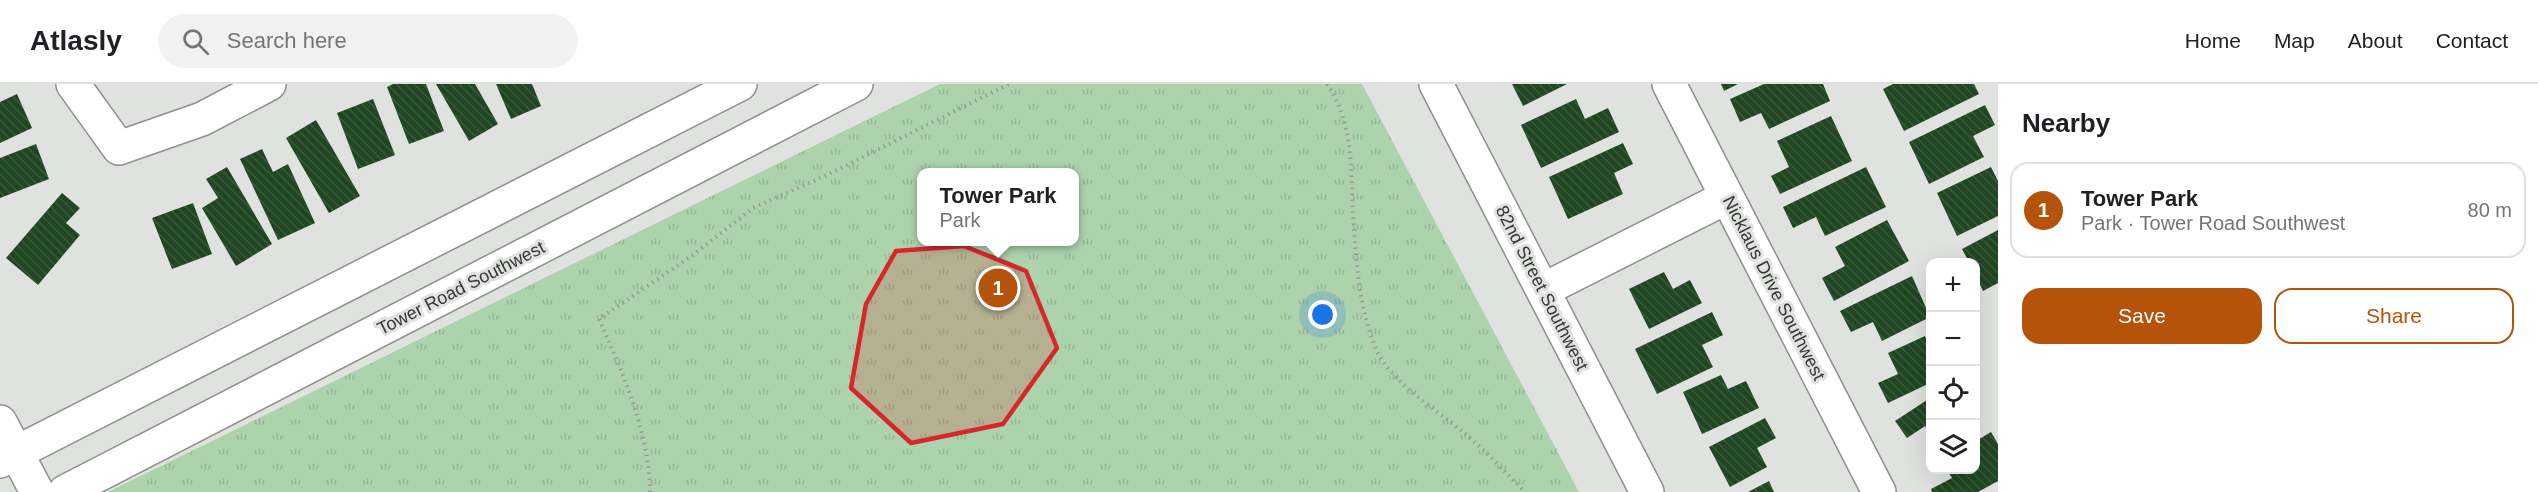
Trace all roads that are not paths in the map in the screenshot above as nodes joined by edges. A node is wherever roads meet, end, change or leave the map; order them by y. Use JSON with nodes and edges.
{"nodes":[{"id":1,"x":73,"y":84,"type":"edge"},
{"id":2,"x":269,"y":84,"type":"edge"},
{"id":3,"x":740,"y":84,"type":"edge"},
{"id":4,"x":856,"y":84,"type":"edge"},
{"id":5,"x":1436,"y":84,"type":"edge"},
{"id":6,"x":1668,"y":84,"type":"edge"},
{"id":7,"x":1727,"y":197,"type":"junction"},
{"id":8,"x":1543,"y":290,"type":"junction"},
{"id":9,"x":0,"y":422,"type":"edge"},
{"id":10,"x":8,"y":457,"type":"edge"},
{"id":11,"x":38,"y":492,"type":"edge"},
{"id":12,"x":65,"y":492,"type":"edge"},
{"id":13,"x":1647,"y":492,"type":"edge"},
{"id":14,"x":1879,"y":492,"type":"edge"}],
"edges":[{"from":1,"to":2,"type":"street"},
{"from":3,"to":10,"type":"street"},
{"from":4,"to":12,"type":"street","name":"Tower Road Southwest"},
{"from":5,"to":8,"type":"street","name":"82nd Street Southwest"},
{"from":6,"to":7,"type":"street","name":"Nicklaus Drive Southwest"},
{"from":7,"to":8,"type":"street"},
{"from":7,"to":14,"type":"street","name":"Nicklaus Drive Southwest"},
{"from":8,"to":13,"type":"street","name":"82nd Street Southwest"},
{"from":9,"to":10,"type":"street"},
{"from":10,"to":11,"type":"street"}]}
